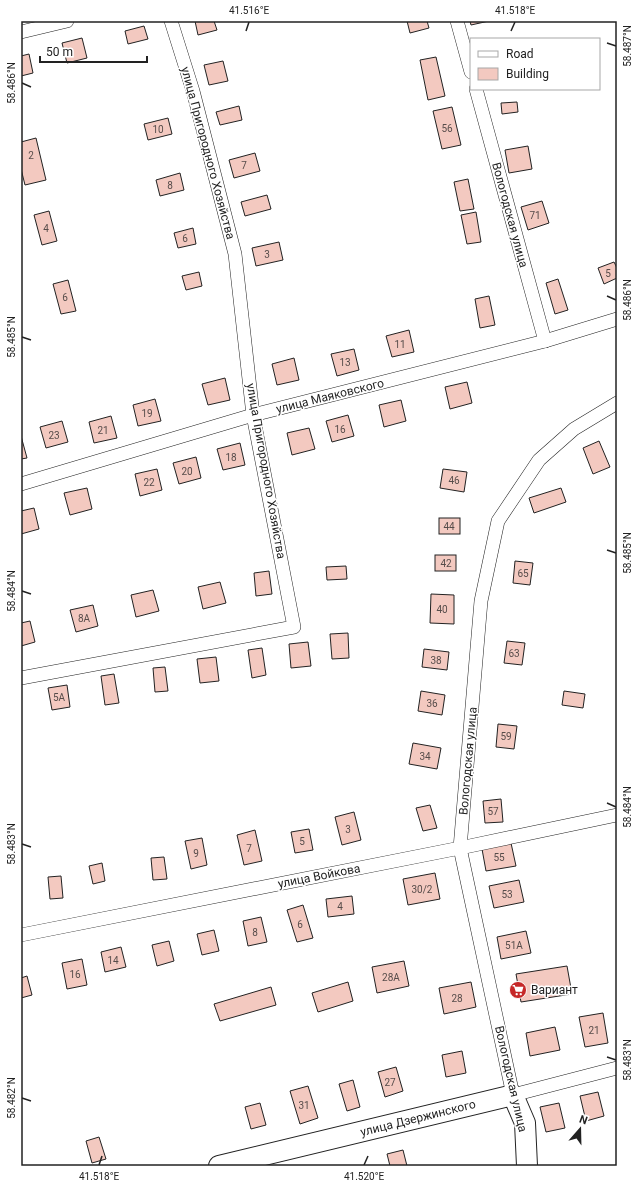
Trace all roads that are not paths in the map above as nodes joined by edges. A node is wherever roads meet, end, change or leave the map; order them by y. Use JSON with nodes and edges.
{"nodes":[{"id":1,"x":66,"y":21,"type":"edge"},
{"id":2,"x":171,"y":21,"type":"edge"},
{"id":3,"x":457,"y":21,"type":"edge"},
{"id":4,"x":21,"y":32,"type":"edge"},
{"id":5,"x":470,"y":68,"type":"edge"},
{"id":6,"x":476,"y":90,"type":"edge"},
{"id":7,"x":617,"y":319,"type":"edge"},
{"id":8,"x":545,"y":341,"type":"junction"},
{"id":9,"x":617,"y":403,"type":"edge"},
{"id":10,"x":253,"y":415,"type":"junction"},
{"id":11,"x":21,"y":484,"type":"edge"},
{"id":12,"x":21,"y":678,"type":"edge"},
{"id":13,"x":617,"y":815,"type":"edge"},
{"id":14,"x":460,"y":848,"type":"junction"},
{"id":15,"x":21,"y":935,"type":"edge"},
{"id":16,"x":617,"y":1068,"type":"edge"},
{"id":17,"x":513,"y":1095,"type":"junction"},
{"id":18,"x":219,"y":1166,"type":"edge"},
{"id":19,"x":527,"y":1166,"type":"edge"}],
"edges":[{"from":1,"to":4,"type":"street"},
{"from":2,"to":10,"type":"street","name":"улица Пригородного Хозяйства"},
{"from":3,"to":5,"type":"street"},
{"from":6,"to":8,"type":"street","name":"Вологодская улица"},
{"from":7,"to":8,"type":"street","name":"улица Маяковского"},
{"from":8,"to":10,"type":"street","name":"улица Маяковского"},
{"from":9,"to":14,"type":"street","name":"Вологодская улица"},
{"from":10,"to":11,"type":"street","name":"улица Маяковского"},
{"from":10,"to":12,"type":"street","name":"улица Пригородного Хозяйства"},
{"from":13,"to":14,"type":"street","name":"улица Войкова"},
{"from":14,"to":15,"type":"street","name":"улица Войкова"},
{"from":14,"to":17,"type":"street","name":"Вологодская улица"},
{"from":16,"to":17,"type":"street","name":"улица Дзержинского"},
{"from":17,"to":18,"type":"main road","name":"улица Дзержинского"},
{"from":17,"to":19,"type":"main road","name":"Вологодская улица"}]}
